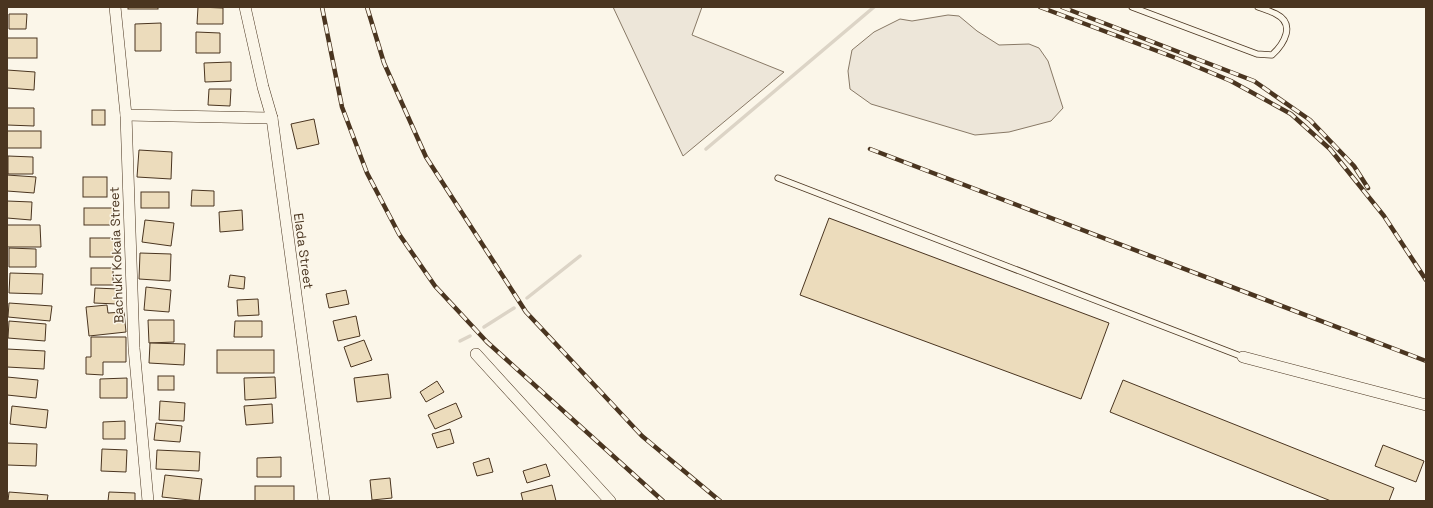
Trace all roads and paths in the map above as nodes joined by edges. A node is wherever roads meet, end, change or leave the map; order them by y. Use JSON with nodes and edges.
{"nodes":[{"id":1,"x":115,"y":7,"type":"edge"},
{"id":2,"x":245,"y":7,"type":"edge"},
{"id":3,"x":1132,"y":7,"type":"edge"},
{"id":4,"x":1258,"y":7,"type":"edge"},
{"id":5,"x":126,"y":115,"type":"junction"},
{"id":6,"x":272,"y":118,"type":"junction"},
{"id":7,"x":778,"y":178,"type":"dead end"},
{"id":8,"x":476,"y":354,"type":"dead end"},
{"id":9,"x":1243,"y":357,"type":"joint"},
{"id":10,"x":1426,"y":405,"type":"edge"},
{"id":11,"x":148,"y":501,"type":"edge"},
{"id":12,"x":324,"y":501,"type":"edge"},
{"id":13,"x":610,"y":501,"type":"edge"}],
"edges":[{"from":1,"to":5,"type":"street","name":"Bachuki Kokaia Street"},
{"from":2,"to":6,"type":"street","name":"Elada Street"},
{"from":3,"to":4,"type":"lane"},
{"from":5,"to":6,"type":"street"},
{"from":5,"to":11,"type":"street","name":"Bachuki Kokaia Street"},
{"from":6,"to":12,"type":"street","name":"Elada Street"},
{"from":7,"to":9,"type":"lane"},
{"from":8,"to":13,"type":"street"},
{"from":9,"to":10,"type":"street"}]}
